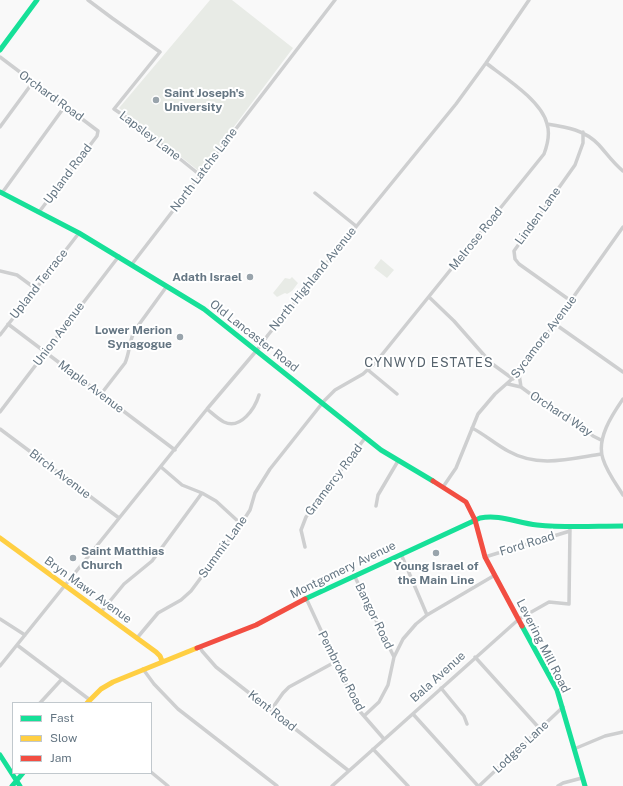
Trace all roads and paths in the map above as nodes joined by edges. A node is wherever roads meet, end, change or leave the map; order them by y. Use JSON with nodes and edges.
{"nodes":[{"id":1,"x":37,"y":0,"type":"edge"},
{"id":2,"x":88,"y":0,"type":"edge"},
{"id":3,"x":335,"y":0,"type":"edge"},
{"id":4,"x":529,"y":0,"type":"edge"},
{"id":5,"x":0,"y":50,"type":"edge"},
{"id":6,"x":0,"y":57,"type":"edge"},
{"id":7,"x":486,"y":63,"type":"junction"},
{"id":8,"x":33,"y":82,"type":"junction"},
{"id":9,"x":65,"y":106,"type":"junction"},
{"id":10,"x":548,"y":124,"type":"junction"},
{"id":11,"x":0,"y":127,"type":"edge"},
{"id":12,"x":583,"y":132,"type":"junction"},
{"id":13,"x":97,"y":136,"type":"joint"},
{"id":14,"x":591,"y":138,"type":"junction"},
{"id":15,"x":583,"y":142,"type":"junction"},
{"id":16,"x":623,"y":172,"type":"edge"},
{"id":17,"x":200,"y":175,"type":"junction"},
{"id":18,"x":1,"y":193,"type":"edge"},
{"id":19,"x":315,"y":193,"type":"dead end"},
{"id":20,"x":39,"y":212,"type":"junction"},
{"id":21,"x":356,"y":226,"type":"junction"},
{"id":22,"x":623,"y":227,"type":"edge"},
{"id":23,"x":78,"y":233,"type":"junction"},
{"id":24,"x":118,"y":256,"type":"junction"},
{"id":25,"x":132,"y":264,"type":"junction"},
{"id":26,"x":0,"y":271,"type":"edge"},
{"id":27,"x":168,"y":286,"type":"junction"},
{"id":28,"x":36,"y":289,"type":"junction"},
{"id":29,"x":429,"y":297,"type":"junction"},
{"id":30,"x":571,"y":301,"type":"junction"},
{"id":31,"x":8,"y":324,"type":"junction"},
{"id":32,"x":555,"y":324,"type":"junction"},
{"id":33,"x":0,"y":335,"type":"edge"},
{"id":34,"x":257,"y":350,"type":"junction"},
{"id":35,"x":45,"y":353,"type":"junction"},
{"id":36,"x":368,"y":370,"type":"junction"},
{"id":37,"x":623,"y":372,"type":"edge"},
{"id":38,"x":519,"y":374,"type":"junction"},
{"id":39,"x":513,"y":379,"type":"junction"},
{"id":40,"x":508,"y":384,"type":"junction"},
{"id":41,"x":521,"y":387,"type":"junction"},
{"id":42,"x":101,"y":394,"type":"junction"},
{"id":43,"x":259,"y":394,"type":"dead end"},
{"id":44,"x":397,"y":394,"type":"dead end"},
{"id":45,"x":623,"y":399,"type":"edge"},
{"id":46,"x":323,"y":404,"type":"junction"},
{"id":47,"x":206,"y":409,"type":"junction"},
{"id":48,"x":0,"y":412,"type":"edge"},
{"id":49,"x":472,"y":428,"type":"junction"},
{"id":50,"x":0,"y":429,"type":"edge"},
{"id":51,"x":365,"y":438,"type":"junction"},
{"id":52,"x":602,"y":440,"type":"junction"},
{"id":53,"x":175,"y":450,"type":"junction"},
{"id":54,"x":601,"y":454,"type":"junction"},
{"id":55,"x":398,"y":461,"type":"junction"},
{"id":56,"x":161,"y":467,"type":"junction"},
{"id":57,"x":444,"y":487,"type":"junction"},
{"id":58,"x":202,"y":493,"type":"junction"},
{"id":59,"x":623,"y":495,"type":"edge"},
{"id":60,"x":376,"y":506,"type":"dead end"},
{"id":61,"x":119,"y":518,"type":"junction"},
{"id":62,"x":474,"y":520,"type":"junction"},
{"id":63,"x":241,"y":524,"type":"junction"},
{"id":64,"x":623,"y":526,"type":"edge"},
{"id":65,"x":570,"y":529,"type":"junction"},
{"id":66,"x":0,"y":538,"type":"edge"},
{"id":67,"x":305,"y":547,"type":"dead end"},
{"id":68,"x":401,"y":554,"type":"junction"},
{"id":69,"x":485,"y":557,"type":"junction"},
{"id":70,"x":354,"y":575,"type":"junction"},
{"id":71,"x":494,"y":575,"type":"junction"},
{"id":72,"x":65,"y":585,"type":"junction"},
{"id":73,"x":306,"y":598,"type":"junction"},
{"id":74,"x":102,"y":612,"type":"junction"},
{"id":75,"x":427,"y":615,"type":"junction"},
{"id":76,"x":0,"y":619,"type":"edge"},
{"id":77,"x":519,"y":619,"type":"junction"},
{"id":78,"x":25,"y":635,"type":"junction"},
{"id":79,"x":137,"y":638,"type":"junction"},
{"id":80,"x":17,"y":645,"type":"junction"},
{"id":81,"x":200,"y":646,"type":"junction"},
{"id":82,"x":394,"y":657,"type":"junction"},
{"id":83,"x":475,"y":657,"type":"junction"},
{"id":84,"x":162,"y":661,"type":"junction"},
{"id":85,"x":336,"y":662,"type":"junction"},
{"id":86,"x":0,"y":666,"type":"edge"},
{"id":87,"x":143,"y":669,"type":"junction"},
{"id":88,"x":62,"y":679,"type":"junction"},
{"id":89,"x":441,"y":688,"type":"junction"},
{"id":90,"x":88,"y":701,"type":"edge"},
{"id":91,"x":41,"y":702,"type":"edge"},
{"id":92,"x":563,"y":707,"type":"junction"},
{"id":93,"x":271,"y":710,"type":"junction"},
{"id":94,"x":413,"y":714,"type":"junction"},
{"id":95,"x":364,"y":716,"type":"junction"},
{"id":96,"x":467,"y":724,"type":"dead end"},
{"id":97,"x":540,"y":729,"type":"junction"},
{"id":98,"x":623,"y":732,"type":"edge"},
{"id":99,"x":384,"y":739,"type":"junction"},
{"id":100,"x":373,"y":749,"type":"junction"},
{"id":101,"x":574,"y":749,"type":"junction"},
{"id":102,"x":0,"y":755,"type":"edge"},
{"id":103,"x":349,"y":771,"type":"junction"},
{"id":104,"x":152,"y":773,"type":"edge"},
{"id":105,"x":22,"y":774,"type":"edge"},
{"id":106,"x":582,"y":778,"type":"junction"},
{"id":107,"x":16,"y":781,"type":"junction"},
{"id":108,"x":12,"y":786,"type":"edge"},
{"id":109,"x":20,"y":786,"type":"edge"},
{"id":110,"x":168,"y":786,"type":"edge"},
{"id":111,"x":277,"y":786,"type":"edge"},
{"id":112,"x":332,"y":786,"type":"edge"},
{"id":113,"x":408,"y":786,"type":"edge"},
{"id":114,"x":479,"y":786,"type":"edge"},
{"id":115,"x":558,"y":786,"type":"edge"},
{"id":116,"x":585,"y":786,"type":"edge"}],
"edges":[{"from":1,"to":5,"type":"main road"},
{"from":2,"to":17,"type":"street","name":"Lapsley Lane"},
{"from":3,"to":17,"type":"street","name":"North Latchs Lane"},
{"from":4,"to":7,"type":"street","name":"North Highland Avenue"},
{"from":6,"to":8,"type":"street","name":"Orchard Road"},
{"from":7,"to":10,"type":"street"},
{"from":7,"to":21,"type":"street","name":"North Highland Avenue"},
{"from":8,"to":9,"type":"street","name":"Orchard Road"},
{"from":8,"to":11,"type":"street"},
{"from":9,"to":13,"type":"street","name":"Orchard Road"},
{"from":9,"to":18,"type":"street"},
{"from":10,"to":12,"type":"street"},
{"from":10,"to":29,"type":"street","name":"Melrose Road"},
{"from":12,"to":14,"type":"street"},
{"from":12,"to":15,"type":"street","name":"Linden Lane"},
{"from":13,"to":20,"type":"street","name":"Upland Road"},
{"from":14,"to":15,"type":"street"},
{"from":14,"to":16,"type":"street"},
{"from":15,"to":30,"type":"street","name":"Linden Lane"},
{"from":17,"to":25,"type":"street","name":"North Latchs Lane"},
{"from":18,"to":20,"type":"main road","name":"Old Lancaster Road"},
{"from":19,"to":21,"type":"street"},
{"from":20,"to":23,"type":"main road","name":"Old Lancaster Road"},
{"from":21,"to":34,"type":"street","name":"North Highland Avenue"},
{"from":22,"to":30,"type":"street","name":"Sycamore Avenue"},
{"from":23,"to":24,"type":"main road","name":"Old Lancaster Road"},
{"from":23,"to":28,"type":"street","name":"Upland Terrace"},
{"from":24,"to":25,"type":"main road","name":"Old Lancaster Road"},
{"from":24,"to":35,"type":"street","name":"Union Avenue"},
{"from":25,"to":27,"type":"main road","name":"Old Lancaster Road"},
{"from":26,"to":28,"type":"street"},
{"from":27,"to":34,"type":"main road","name":"Old Lancaster Road"},
{"from":27,"to":42,"type":"street"},
{"from":28,"to":31,"type":"street","name":"Upland Terrace"},
{"from":29,"to":36,"type":"street","name":"Melrose Road"},
{"from":29,"to":39,"type":"street"},
{"from":30,"to":32,"type":"street","name":"Sycamore Avenue"},
{"from":31,"to":33,"type":"street","name":"Upland Terrace"},
{"from":31,"to":35,"type":"street","name":"Maple Avenue"},
{"from":32,"to":37,"type":"street"},
{"from":32,"to":38,"type":"street","name":"Sycamore Avenue"},
{"from":34,"to":46,"type":"main road","name":"Old Lancaster Road"},
{"from":34,"to":47,"type":"street","name":"North Highland Avenue"},
{"from":35,"to":42,"type":"street","name":"Maple Avenue"},
{"from":35,"to":48,"type":"street","name":"Union Avenue"},
{"from":36,"to":44,"type":"street"},
{"from":36,"to":46,"type":"street","name":"Melrose Road"},
{"from":38,"to":39,"type":"street","name":"Sycamore Avenue"},
{"from":38,"to":41,"type":"street","name":"Orchard Way"},
{"from":39,"to":40,"type":"street","name":"Sycamore Avenue"},
{"from":40,"to":41,"type":"street","name":"Orchard Way"},
{"from":40,"to":49,"type":"street","name":"Sycamore Avenue"},
{"from":41,"to":52,"type":"street","name":"Orchard Way"},
{"from":42,"to":53,"type":"street","name":"Maple Avenue"},
{"from":43,"to":47,"type":"street"},
{"from":45,"to":52,"type":"street"},
{"from":46,"to":51,"type":"main road","name":"Old Lancaster Road"},
{"from":46,"to":63,"type":"street","name":"Summit Lane"},
{"from":47,"to":53,"type":"street","name":"North Highland Avenue"},
{"from":49,"to":54,"type":"street"},
{"from":49,"to":57,"type":"street","name":"Sycamore Avenue"},
{"from":50,"to":61,"type":"street","name":"Birch Avenue"},
{"from":51,"to":55,"type":"main road","name":"Old Lancaster Road"},
{"from":51,"to":67,"type":"street","name":"Gramercy Road"},
{"from":52,"to":54,"type":"street"},
{"from":53,"to":56,"type":"street","name":"North Highland Avenue"},
{"from":54,"to":59,"type":"street"},
{"from":55,"to":57,"type":"main road","name":"Old Lancaster Road"},
{"from":55,"to":60,"type":"street"},
{"from":56,"to":58,"type":"street"},
{"from":56,"to":61,"type":"street","name":"North Highland Avenue"},
{"from":57,"to":62,"type":"main road","name":"Old Lancaster Road"},
{"from":58,"to":63,"type":"street"},
{"from":58,"to":74,"type":"street"},
{"from":61,"to":72,"type":"street","name":"North Highland Avenue"},
{"from":62,"to":65,"type":"main road","name":"Montgomery Avenue"},
{"from":62,"to":68,"type":"main road","name":"Montgomery Avenue"},
{"from":62,"to":69,"type":"main road","name":"Levering Mill Road"},
{"from":63,"to":79,"type":"street","name":"Summit Lane"},
{"from":64,"to":65,"type":"main road","name":"Montgomery Avenue"},
{"from":65,"to":69,"type":"street","name":"Ford Road"},
{"from":65,"to":77,"type":"street","name":"Bala Avenue"},
{"from":66,"to":72,"type":"main road","name":"Bryn Mawr Avenue"},
{"from":68,"to":70,"type":"main road","name":"Montgomery Avenue"},
{"from":68,"to":75,"type":"street"},
{"from":69,"to":71,"type":"main road","name":"Levering Mill Road"},
{"from":70,"to":73,"type":"main road","name":"Montgomery Avenue"},
{"from":70,"to":82,"type":"street","name":"Bangor Road"},
{"from":71,"to":75,"type":"street"},
{"from":71,"to":77,"type":"main road","name":"Levering Mill Road"},
{"from":72,"to":74,"type":"main road","name":"Bryn Mawr Avenue"},
{"from":72,"to":78,"type":"street","name":"North Highland Avenue"},
{"from":73,"to":81,"type":"main road","name":"Montgomery Avenue"},
{"from":73,"to":85,"type":"street","name":"Pembroke Road"},
{"from":74,"to":79,"type":"main road","name":"Bryn Mawr Avenue"},
{"from":75,"to":82,"type":"street"},
{"from":76,"to":78,"type":"street"},
{"from":77,"to":83,"type":"street","name":"Bala Avenue"},
{"from":77,"to":92,"type":"main road","name":"Levering Mill Road"},
{"from":78,"to":80,"type":"street","name":"North Highland Avenue"},
{"from":79,"to":84,"type":"main road","name":"Bryn Mawr Avenue"},
{"from":80,"to":86,"type":"street","name":"North Highland Avenue"},
{"from":80,"to":88,"type":"street"},
{"from":81,"to":84,"type":"main road","name":"Montgomery Avenue"},
{"from":81,"to":93,"type":"street","name":"Kent Road"},
{"from":82,"to":95,"type":"street"},
{"from":83,"to":89,"type":"street","name":"Bala Avenue"},
{"from":83,"to":97,"type":"street"},
{"from":84,"to":87,"type":"main road","name":"Montgomery Avenue"},
{"from":85,"to":93,"type":"street"},
{"from":85,"to":95,"type":"street","name":"Pembroke Road"},
{"from":87,"to":90,"type":"main road","name":"Montgomery Avenue"},
{"from":87,"to":111,"type":"street"},
{"from":88,"to":90,"type":"street"},
{"from":88,"to":91,"type":"street"},
{"from":89,"to":94,"type":"street","name":"Bala Avenue"},
{"from":89,"to":96,"type":"street"},
{"from":92,"to":97,"type":"street","name":"Lodges Lane"},
{"from":92,"to":101,"type":"main road","name":"Levering Mill Road"},
{"from":93,"to":103,"type":"street","name":"Kent Road"},
{"from":94,"to":99,"type":"street","name":"Bala Avenue"},
{"from":94,"to":114,"type":"street"},
{"from":95,"to":99,"type":"street","name":"Pembroke Road"},
{"from":97,"to":114,"type":"street","name":"Lodges Lane"},
{"from":98,"to":101,"type":"street"},
{"from":99,"to":100,"type":"street","name":"Bala Avenue"},
{"from":100,"to":103,"type":"street","name":"Bala Avenue"},
{"from":100,"to":113,"type":"street"},
{"from":101,"to":106,"type":"main road","name":"Levering Mill Road"},
{"from":102,"to":107,"type":"main road"},
{"from":103,"to":112,"type":"street","name":"Bala Avenue"},
{"from":104,"to":110,"type":"street"},
{"from":105,"to":107,"type":"main road"},
{"from":106,"to":115,"type":"street"},
{"from":106,"to":116,"type":"main road","name":"Levering Mill Road"},
{"from":107,"to":108,"type":"main road"},
{"from":107,"to":109,"type":"main road"}]}
